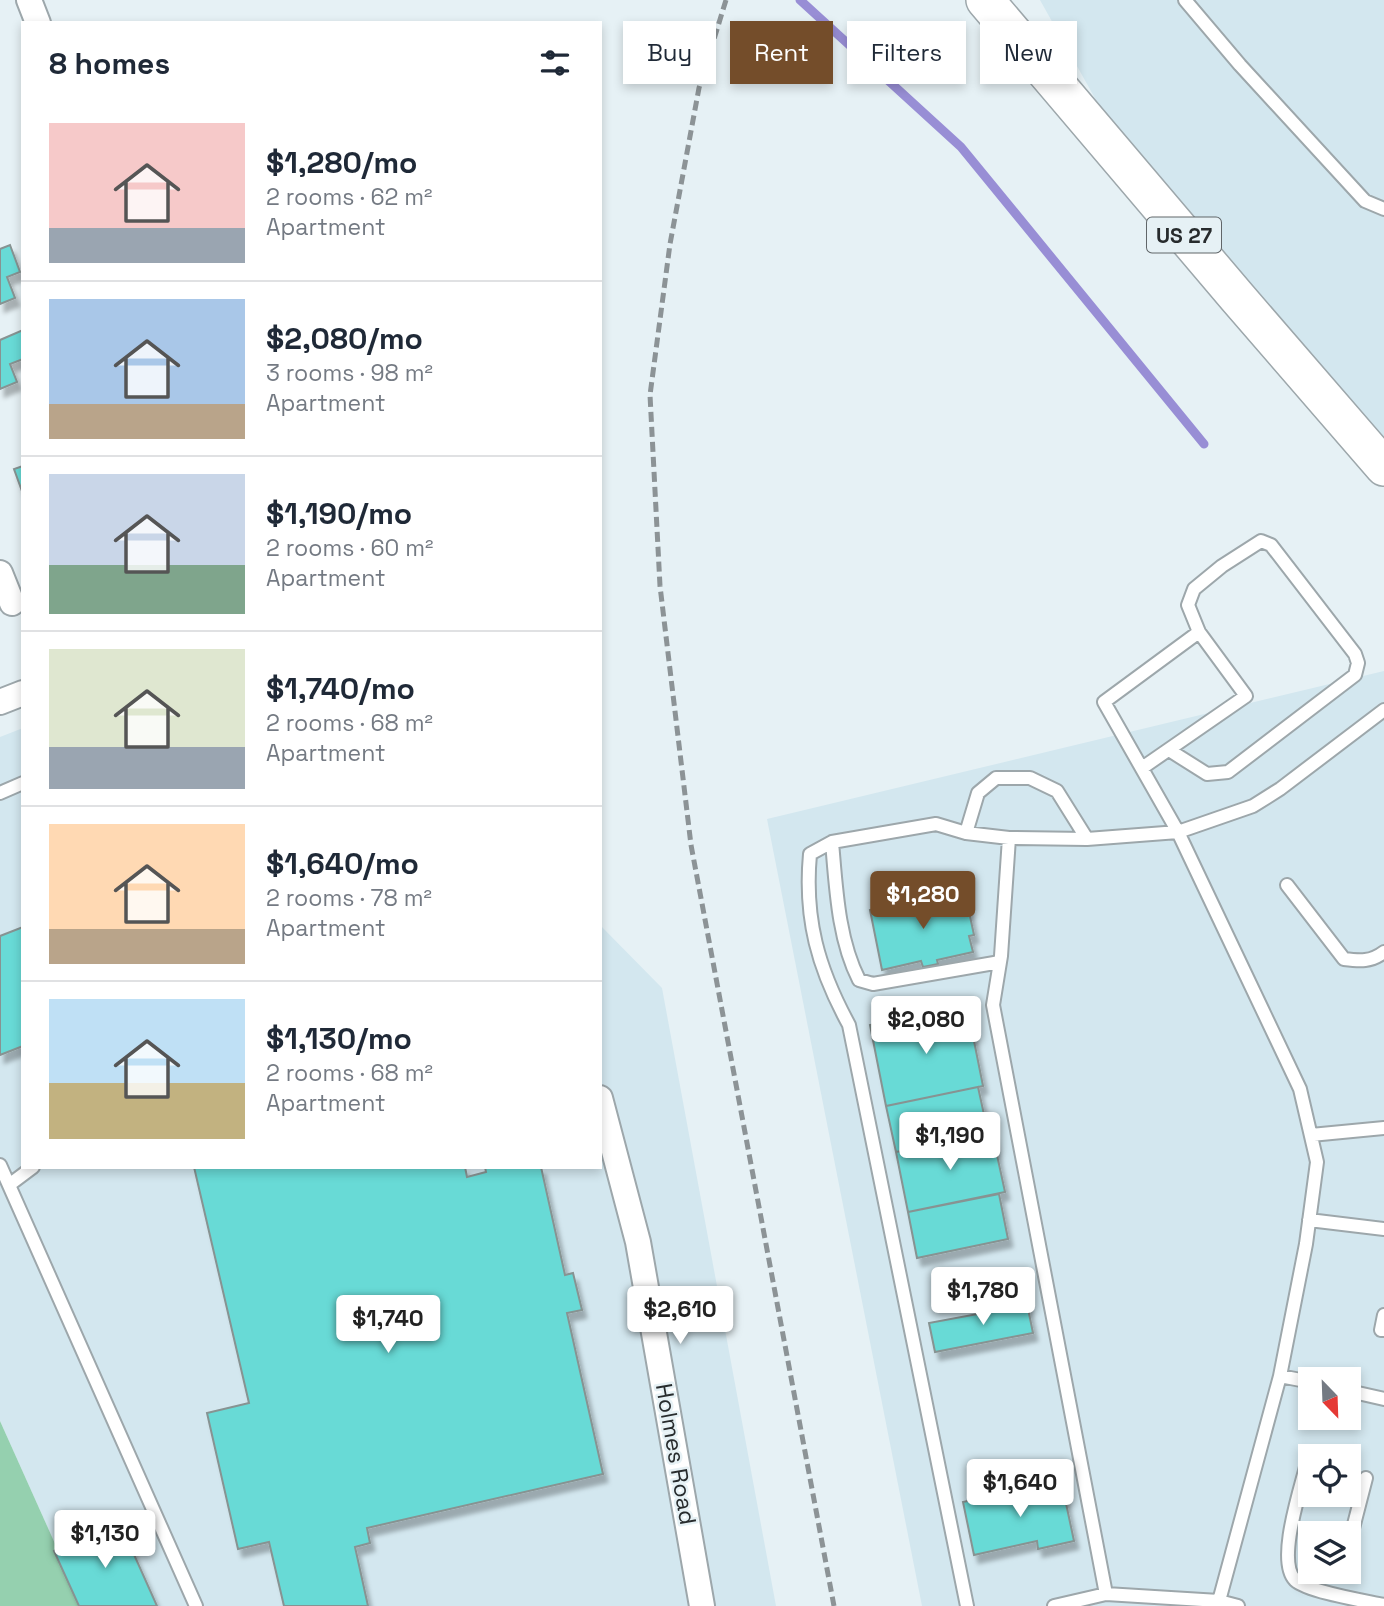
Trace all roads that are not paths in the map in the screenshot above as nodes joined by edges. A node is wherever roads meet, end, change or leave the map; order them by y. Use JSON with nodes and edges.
{"nodes":[{"id":1,"x":29,"y":0,"type":"edge"},
{"id":2,"x":985,"y":0,"type":"edge"},
{"id":3,"x":1185,"y":0,"type":"edge"},
{"id":4,"x":37,"y":21,"type":"edge"},
{"id":5,"x":1384,"y":209,"type":"edge"},
{"id":6,"x":1384,"y":467,"type":"edge"},
{"id":7,"x":0,"y":573,"type":"edge"},
{"id":8,"x":12,"y":603,"type":"dead end"},
{"id":9,"x":1199,"y":632,"type":"junction"},
{"id":10,"x":21,"y":694,"type":"edge"},
{"id":11,"x":0,"y":702,"type":"edge"},
{"id":12,"x":1384,"y":710,"type":"edge"},
{"id":13,"x":1169,"y":750,"type":"junction"},
{"id":14,"x":1142,"y":768,"type":"junction"},
{"id":15,"x":21,"y":784,"type":"edge"},
{"id":16,"x":0,"y":793,"type":"edge"},
{"id":17,"x":1178,"y":832,"type":"junction"},
{"id":18,"x":966,"y":833,"type":"junction"},
{"id":19,"x":1009,"y":838,"type":"junction"},
{"id":20,"x":1087,"y":839,"type":"junction"},
{"id":21,"x":832,"y":842,"type":"junction"},
{"id":22,"x":1287,"y":885,"type":"dead end"},
{"id":23,"x":1384,"y":952,"type":"edge"},
{"id":24,"x":1000,"y":962,"type":"junction"},
{"id":25,"x":602,"y":1106,"type":"edge"},
{"id":26,"x":1384,"y":1128,"type":"edge"},
{"id":27,"x":1311,"y":1135,"type":"junction"},
{"id":28,"x":0,"y":1165,"type":"edge"},
{"id":29,"x":30,"y":1169,"type":"edge"},
{"id":30,"x":9,"y":1185,"type":"junction"},
{"id":31,"x":1309,"y":1220,"type":"junction"},
{"id":32,"x":1384,"y":1230,"type":"edge"},
{"id":33,"x":1384,"y":1315,"type":"edge"},
{"id":34,"x":1384,"y":1330,"type":"edge"},
{"id":35,"x":1280,"y":1376,"type":"junction"},
{"id":36,"x":1298,"y":1379,"type":"edge"},
{"id":37,"x":1362,"y":1394,"type":"edge"},
{"id":38,"x":1384,"y":1399,"type":"edge"},
{"id":39,"x":1366,"y":1478,"type":"dead end"},
{"id":40,"x":1298,"y":1501,"type":"edge"},
{"id":41,"x":1355,"y":1521,"type":"edge"},
{"id":42,"x":1105,"y":1594,"type":"junction"},
{"id":43,"x":1219,"y":1601,"type":"junction"},
{"id":44,"x":1384,"y":1605,"type":"edge"},
{"id":45,"x":196,"y":1606,"type":"edge"},
{"id":46,"x":702,"y":1606,"type":"edge"},
{"id":47,"x":967,"y":1606,"type":"edge"},
{"id":48,"x":1054,"y":1606,"type":"edge"},
{"id":49,"x":1238,"y":1606,"type":"edge"}],
"edges":[{"from":1,"to":4,"type":"street"},
{"from":2,"to":6,"type":"main road","number":"US 27"},
{"from":3,"to":5,"type":"lane"},
{"from":7,"to":8,"type":"street"},
{"from":9,"to":13,"type":"lane"},
{"from":9,"to":13,"type":"lane"},
{"from":9,"to":14,"type":"lane"},
{"from":10,"to":11,"type":"street"},
{"from":12,"to":17,"type":"lane"},
{"from":13,"to":14,"type":"lane"},
{"from":14,"to":17,"type":"lane"},
{"from":15,"to":16,"type":"lane"},
{"from":17,"to":20,"type":"lane"},
{"from":17,"to":27,"type":"lane"},
{"from":18,"to":19,"type":"lane"},
{"from":18,"to":20,"type":"lane"},
{"from":18,"to":21,"type":"lane"},
{"from":19,"to":20,"type":"lane"},
{"from":19,"to":24,"type":"lane"},
{"from":21,"to":24,"type":"lane"},
{"from":21,"to":47,"type":"lane"},
{"from":22,"to":23,"type":"lane"},
{"from":24,"to":42,"type":"lane"},
{"from":25,"to":46,"type":"street","name":"Holmes Road"},
{"from":26,"to":27,"type":"lane"},
{"from":27,"to":31,"type":"lane"},
{"from":28,"to":30,"type":"lane"},
{"from":29,"to":30,"type":"lane"},
{"from":30,"to":45,"type":"lane"},
{"from":31,"to":32,"type":"lane"},
{"from":31,"to":35,"type":"lane"},
{"from":33,"to":34,"type":"lane"},
{"from":35,"to":36,"type":"lane"},
{"from":35,"to":43,"type":"lane"},
{"from":37,"to":38,"type":"lane"},
{"from":39,"to":41,"type":"lane"},
{"from":40,"to":44,"type":"lane"},
{"from":42,"to":43,"type":"lane"},
{"from":42,"to":48,"type":"lane"},
{"from":43,"to":49,"type":"lane"}]}
